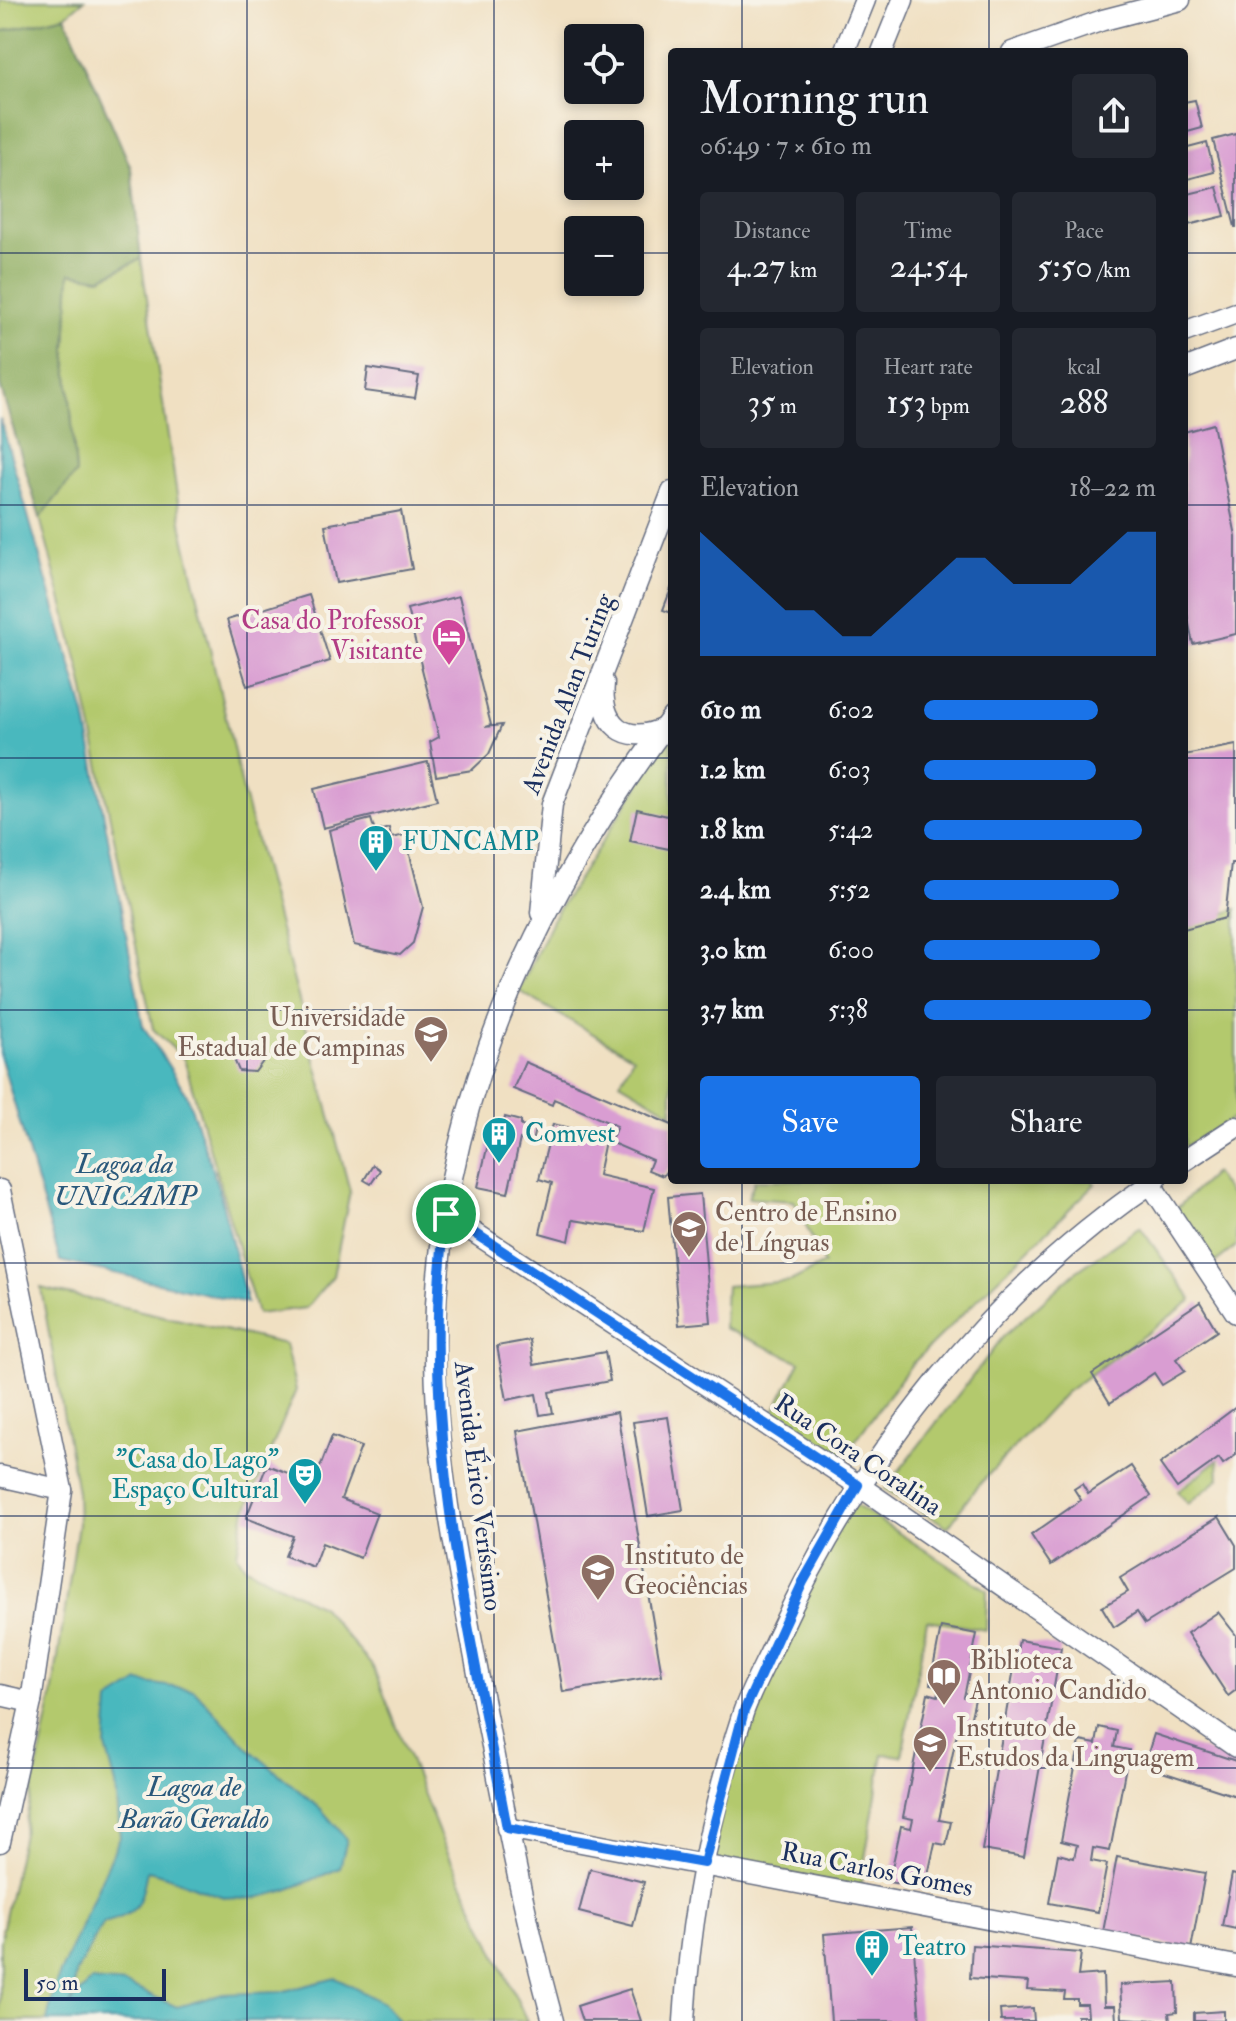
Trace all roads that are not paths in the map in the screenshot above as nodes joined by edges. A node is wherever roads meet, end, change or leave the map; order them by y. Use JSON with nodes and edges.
{"nodes":[{"id":1,"x":865,"y":0,"type":"edge"},
{"id":2,"x":903,"y":0,"type":"edge"},
{"id":3,"x":1180,"y":0,"type":"edge"},
{"id":4,"x":846,"y":48,"type":"edge"},
{"id":5,"x":884,"y":48,"type":"edge"},
{"id":6,"x":1023,"y":48,"type":"edge"},
{"id":7,"x":1236,"y":313,"type":"edge"},
{"id":8,"x":1188,"y":331,"type":"edge"},
{"id":9,"x":1236,"y":349,"type":"edge"},
{"id":10,"x":1188,"y":367,"type":"edge"},
{"id":11,"x":668,"y":503,"type":"edge"},
{"id":12,"x":606,"y":667,"type":"junction"},
{"id":13,"x":668,"y":723,"type":"edge"},
{"id":14,"x":540,"y":921,"type":"junction"},
{"id":15,"x":1236,"y":1127,"type":"edge"},
{"id":16,"x":1188,"y":1158,"type":"edge"},
{"id":17,"x":1147,"y":1184,"type":"edge"},
{"id":18,"x":1153,"y":1184,"type":"edge"},
{"id":19,"x":0,"y":1190,"type":"edge"},
{"id":20,"x":446,"y":1214,"type":"junction"},
{"id":21,"x":10,"y":1271,"type":"edge"},
{"id":22,"x":1236,"y":1313,"type":"edge"},
{"id":23,"x":0,"y":1476,"type":"edge"},
{"id":24,"x":858,"y":1485,"type":"junction"},
{"id":25,"x":62,"y":1490,"type":"junction"},
{"id":26,"x":0,"y":1695,"type":"edge"},
{"id":27,"x":31,"y":1702,"type":"junction"},
{"id":28,"x":1236,"y":1747,"type":"edge"},
{"id":29,"x":507,"y":1828,"type":"junction"},
{"id":30,"x":0,"y":1842,"type":"edge"},
{"id":31,"x":704,"y":1863,"type":"junction"},
{"id":32,"x":1236,"y":1966,"type":"edge"},
{"id":33,"x":553,"y":2021,"type":"edge"},
{"id":34,"x":684,"y":2021,"type":"edge"}],
"edges":[{"from":1,"to":4,"type":"street"},
{"from":2,"to":5,"type":"street"},
{"from":3,"to":6,"type":"street"},
{"from":7,"to":8,"type":"street"},
{"from":9,"to":10,"type":"street"},
{"from":11,"to":12,"type":"street","name":"Avenida Alan Turing"},
{"from":12,"to":13,"type":"street"},
{"from":12,"to":14,"type":"street","name":"Avenida Alan Turing"},
{"from":13,"to":14,"type":"street","name":"Avenida Érico Veríssimo"},
{"from":14,"to":20,"type":"street","name":"Avenida Érico Veríssimo"},
{"from":15,"to":16,"type":"street"},
{"from":17,"to":24,"type":"street"},
{"from":18,"to":22,"type":"street"},
{"from":19,"to":21,"type":"street"},
{"from":20,"to":24,"type":"street","name":"Rua Cora Coralina"},
{"from":20,"to":29,"type":"street","name":"Avenida Érico Veríssimo"},
{"from":21,"to":25,"type":"street"},
{"from":23,"to":25,"type":"street"},
{"from":24,"to":28,"type":"street","name":"Rua Cora Coralina"},
{"from":24,"to":31,"type":"street"},
{"from":25,"to":27,"type":"street"},
{"from":26,"to":27,"type":"street"},
{"from":27,"to":30,"type":"street"},
{"from":29,"to":31,"type":"street","name":"Rua Carlos Gomes"},
{"from":29,"to":33,"type":"street","name":"Avenida Érico Veríssimo"},
{"from":31,"to":32,"type":"street","name":"Rua Carlos Gomes"},
{"from":31,"to":34,"type":"street"}]}
